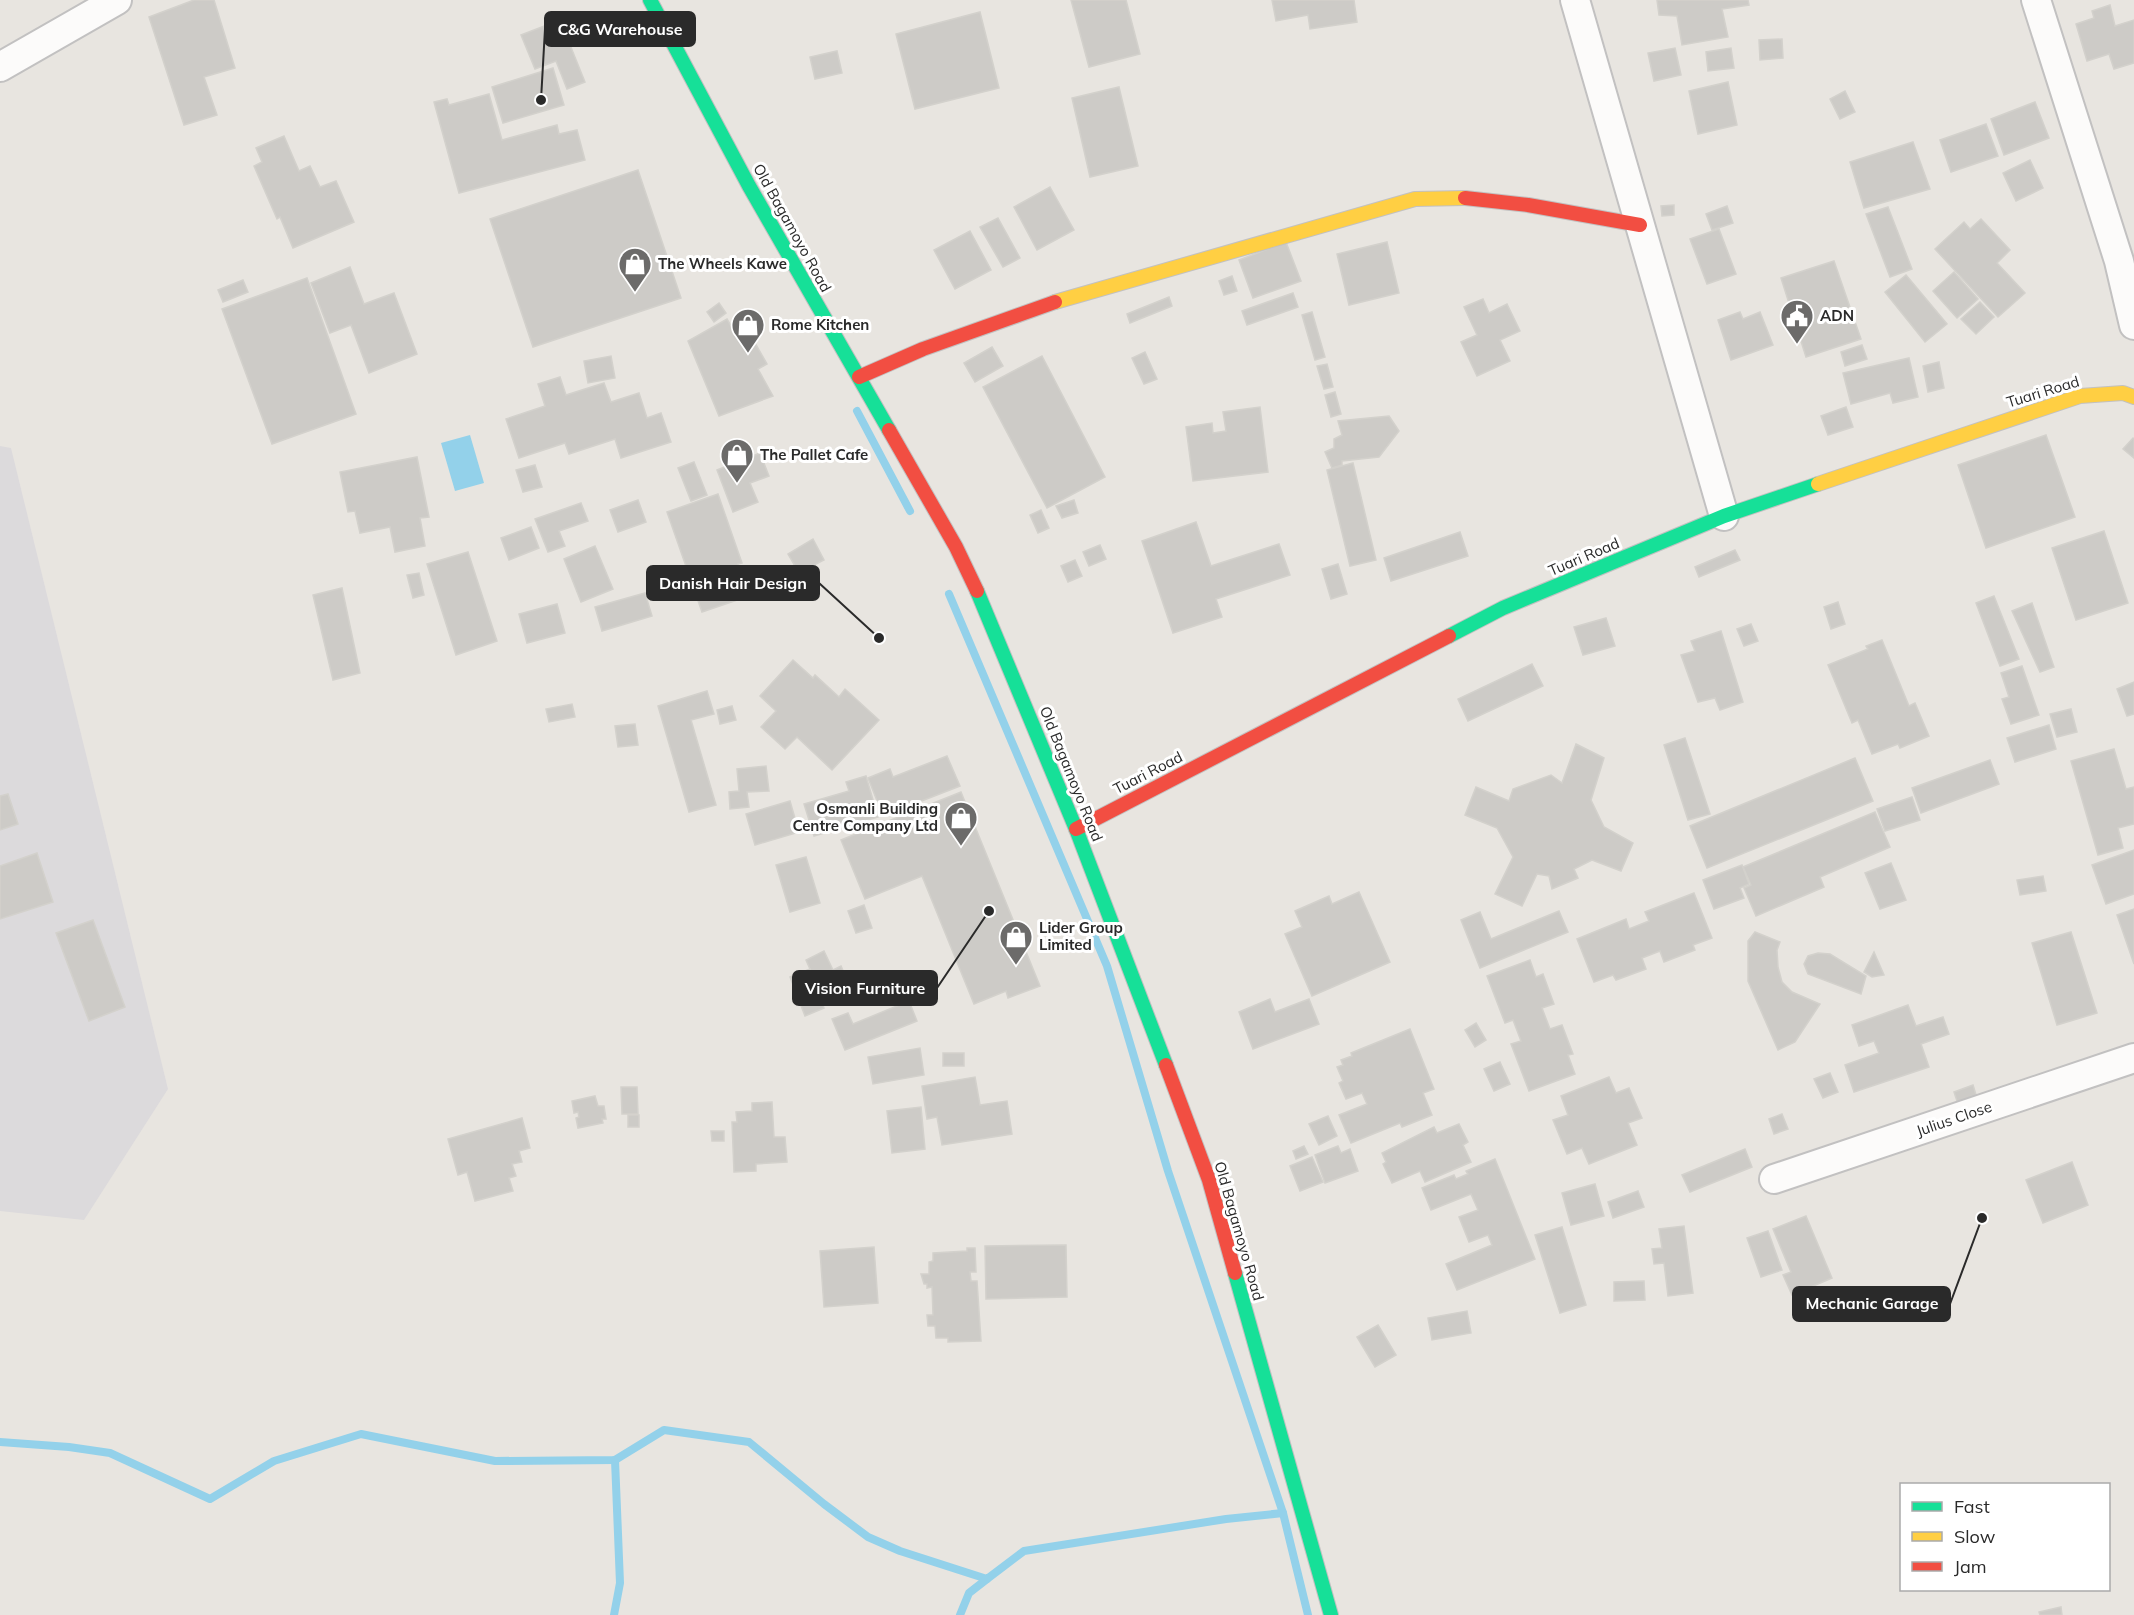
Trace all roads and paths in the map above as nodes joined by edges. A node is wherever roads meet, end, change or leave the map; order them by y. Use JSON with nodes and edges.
{"nodes":[{"id":1,"x":117,"y":0,"type":"edge"},
{"id":2,"x":650,"y":0,"type":"edge"},
{"id":3,"x":1575,"y":0,"type":"edge"},
{"id":4,"x":2037,"y":0,"type":"edge"},
{"id":5,"x":0,"y":67,"type":"edge"},
{"id":6,"x":1640,"y":225,"type":"junction"},
{"id":7,"x":2127,"y":254,"type":"edge"},
{"id":8,"x":2134,"y":325,"type":"edge"},
{"id":9,"x":859,"y":377,"type":"junction"},
{"id":10,"x":2134,"y":397,"type":"edge"},
{"id":11,"x":1724,"y":516,"type":"junction"},
{"id":12,"x":1076,"y":829,"type":"junction"},
{"id":13,"x":2134,"y":1058,"type":"edge"},
{"id":14,"x":1774,"y":1179,"type":"dead end"},
{"id":15,"x":1331,"y":1615,"type":"edge"}],
"edges":[{"from":1,"to":5,"type":"street"},
{"from":2,"to":9,"type":"street","name":"Old Bagamoyo Road"},
{"from":3,"to":6,"type":"street"},
{"from":4,"to":7,"type":"street"},
{"from":6,"to":9,"type":"street"},
{"from":6,"to":11,"type":"street"},
{"from":7,"to":8,"type":"street"},
{"from":9,"to":12,"type":"street","name":"Old Bagamoyo Road"},
{"from":10,"to":11,"type":"street","name":"Tuari Road"},
{"from":11,"to":12,"type":"street","name":"Tuari Road"},
{"from":12,"to":15,"type":"street","name":"Old Bagamoyo Road"},
{"from":13,"to":14,"type":"street","name":"Julius Close"}]}
